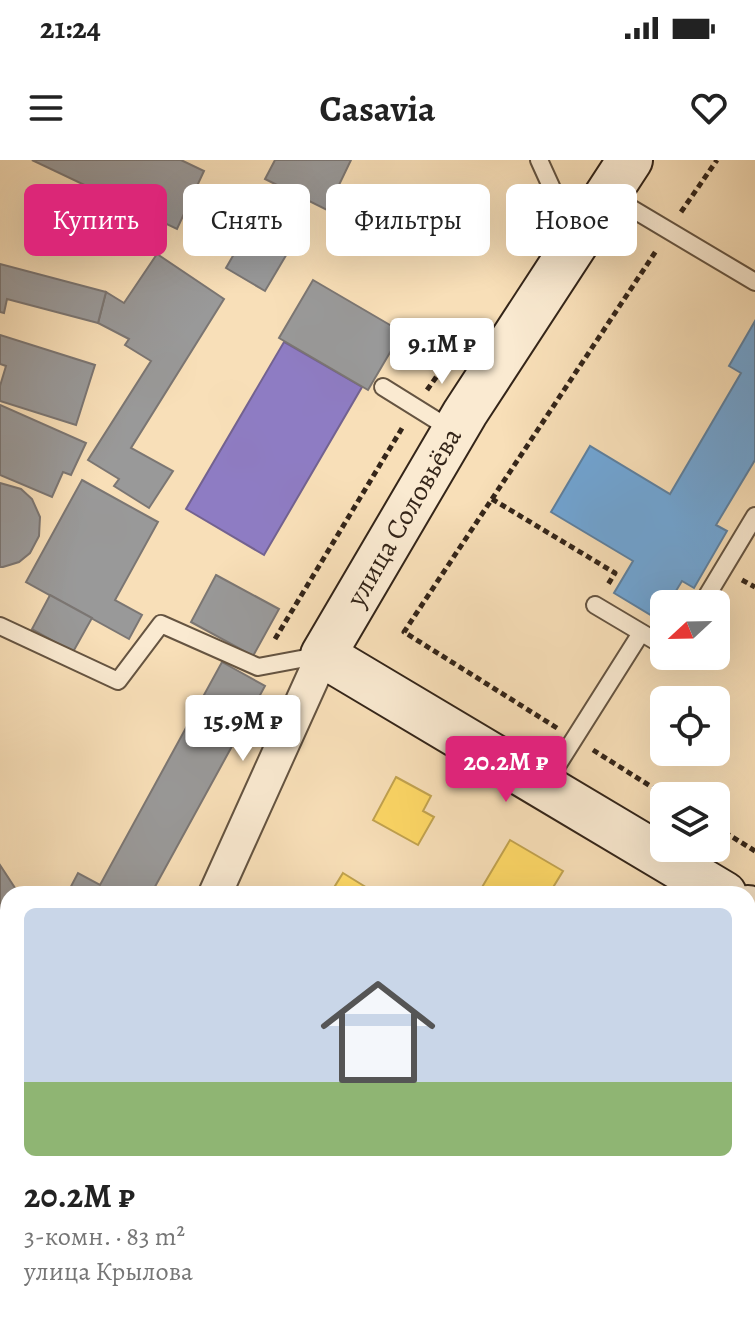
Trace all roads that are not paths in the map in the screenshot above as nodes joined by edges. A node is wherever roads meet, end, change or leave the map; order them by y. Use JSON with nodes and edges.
{"nodes":[{"id":1,"x":539,"y":160,"type":"edge"},
{"id":2,"x":619,"y":177,"type":"edge"},
{"id":3,"x":550,"y":184,"type":"edge"},
{"id":4,"x":567,"y":256,"type":"edge"},
{"id":5,"x":755,"y":282,"type":"edge"},
{"id":6,"x":383,"y":387,"type":"dead end"},
{"id":7,"x":454,"y":431,"type":"junction"},
{"id":8,"x":755,"y":516,"type":"edge"},
{"id":9,"x":710,"y":590,"type":"edge"},
{"id":10,"x":595,"y":605,"type":"road end"},
{"id":11,"x":0,"y":626,"type":"edge"},
{"id":12,"x":641,"y":633,"type":"junction"},
{"id":13,"x":650,"y":638,"type":"edge"},
{"id":14,"x":323,"y":655,"type":"junction"},
{"id":15,"x":544,"y":787,"type":"junction"},
{"id":16,"x":219,"y":886,"type":"edge"},
{"id":17,"x":711,"y":886,"type":"edge"}],
"edges":[{"from":1,"to":3,"type":"lane"},
{"from":2,"to":5,"type":"lane"},
{"from":4,"to":7,"type":"main road","name":"улица Соловьёва"},
{"from":6,"to":7,"type":"lane"},
{"from":7,"to":14,"type":"main road","name":"улица Соловьёва"},
{"from":8,"to":9,"type":"lane"},
{"from":10,"to":12,"type":"lane"},
{"from":11,"to":14,"type":"lane"},
{"from":12,"to":13,"type":"lane"},
{"from":12,"to":15,"type":"lane"},
{"from":14,"to":15,"type":"main road"},
{"from":14,"to":16,"type":"street","name":"улица Соловьёва"},
{"from":15,"to":17,"type":"main road"}]}
